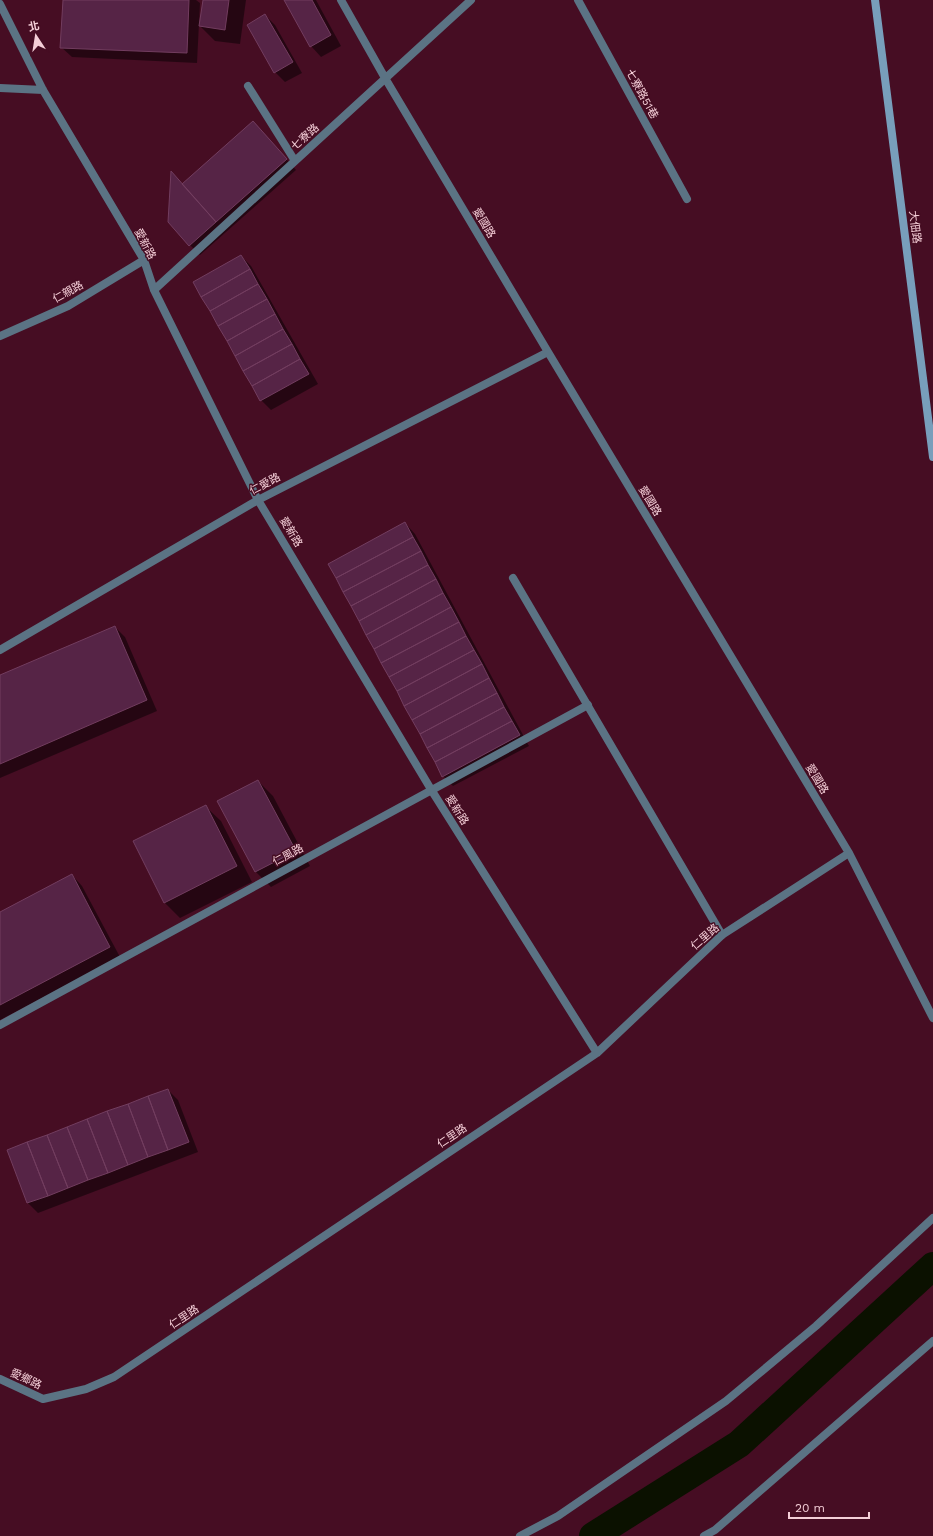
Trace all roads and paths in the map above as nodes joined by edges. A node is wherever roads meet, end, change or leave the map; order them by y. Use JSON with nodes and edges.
{"nodes":[{"id":1,"x":341,"y":0,"type":"edge"},
{"id":2,"x":471,"y":0,"type":"edge"},
{"id":3,"x":578,"y":0,"type":"edge"},
{"id":4,"x":875,"y":0,"type":"edge"},
{"id":5,"x":0,"y":4,"type":"edge"},
{"id":6,"x":385,"y":78,"type":"junction"},
{"id":7,"x":248,"y":86,"type":"dead end"},
{"id":8,"x":0,"y":88,"type":"edge"},
{"id":9,"x":43,"y":90,"type":"junction"},
{"id":10,"x":295,"y":161,"type":"junction"},
{"id":11,"x":687,"y":199,"type":"dead end"},
{"id":12,"x":144,"y":260,"type":"junction"},
{"id":13,"x":154,"y":290,"type":"junction"},
{"id":14,"x":0,"y":336,"type":"edge"},
{"id":15,"x":548,"y":352,"type":"junction"},
{"id":16,"x":933,"y":457,"type":"edge"},
{"id":17,"x":258,"y":500,"type":"junction"},
{"id":18,"x":513,"y":578,"type":"dead end"},
{"id":19,"x":0,"y":650,"type":"edge"},
{"id":20,"x":588,"y":705,"type":"junction"},
{"id":21,"x":432,"y":791,"type":"junction"},
{"id":22,"x":849,"y":853,"type":"junction"},
{"id":23,"x":722,"y":935,"type":"junction"},
{"id":24,"x":933,"y":1018,"type":"edge"},
{"id":25,"x":0,"y":1025,"type":"edge"},
{"id":26,"x":597,"y":1053,"type":"junction"},
{"id":27,"x":933,"y":1218,"type":"edge"},
{"id":28,"x":933,"y":1341,"type":"edge"},
{"id":29,"x":0,"y":1379,"type":"edge"},
{"id":30,"x":43,"y":1399,"type":"joint"},
{"id":31,"x":520,"y":1536,"type":"edge"},
{"id":32,"x":704,"y":1536,"type":"edge"}],
"edges":[{"from":1,"to":6,"type":"street","name":"愛國路"},
{"from":2,"to":6,"type":"street","name":"七寮路"},
{"from":3,"to":11,"type":"street","name":"七寮路51巷"},
{"from":4,"to":16,"type":"street","name":"大佃路"},
{"from":5,"to":9,"type":"street","name":"愛新路"},
{"from":6,"to":10,"type":"street","name":"七寮路"},
{"from":6,"to":15,"type":"street","name":"愛國路"},
{"from":7,"to":10,"type":"street"},
{"from":8,"to":9,"type":"street"},
{"from":9,"to":12,"type":"street","name":"愛新路"},
{"from":10,"to":13,"type":"street","name":"七寮路"},
{"from":12,"to":13,"type":"street","name":"愛新路"},
{"from":12,"to":14,"type":"street","name":"仁親路"},
{"from":13,"to":17,"type":"street","name":"愛新路"},
{"from":15,"to":17,"type":"street","name":"仁愛路"},
{"from":15,"to":22,"type":"street","name":"愛國路"},
{"from":17,"to":19,"type":"street","name":"仁愛路"},
{"from":17,"to":21,"type":"street","name":"愛新路"},
{"from":18,"to":20,"type":"street"},
{"from":20,"to":21,"type":"street","name":"仁風路"},
{"from":20,"to":23,"type":"street"},
{"from":21,"to":25,"type":"street","name":"仁風路"},
{"from":21,"to":26,"type":"street","name":"愛新路"},
{"from":22,"to":23,"type":"street","name":"仁里路"},
{"from":22,"to":24,"type":"street","name":"愛國路"},
{"from":23,"to":26,"type":"street","name":"仁里路"},
{"from":26,"to":30,"type":"street","name":"仁里路"},
{"from":27,"to":31,"type":"street"},
{"from":28,"to":32,"type":"street"},
{"from":29,"to":30,"type":"street","name":"愛鄉路"}]}
